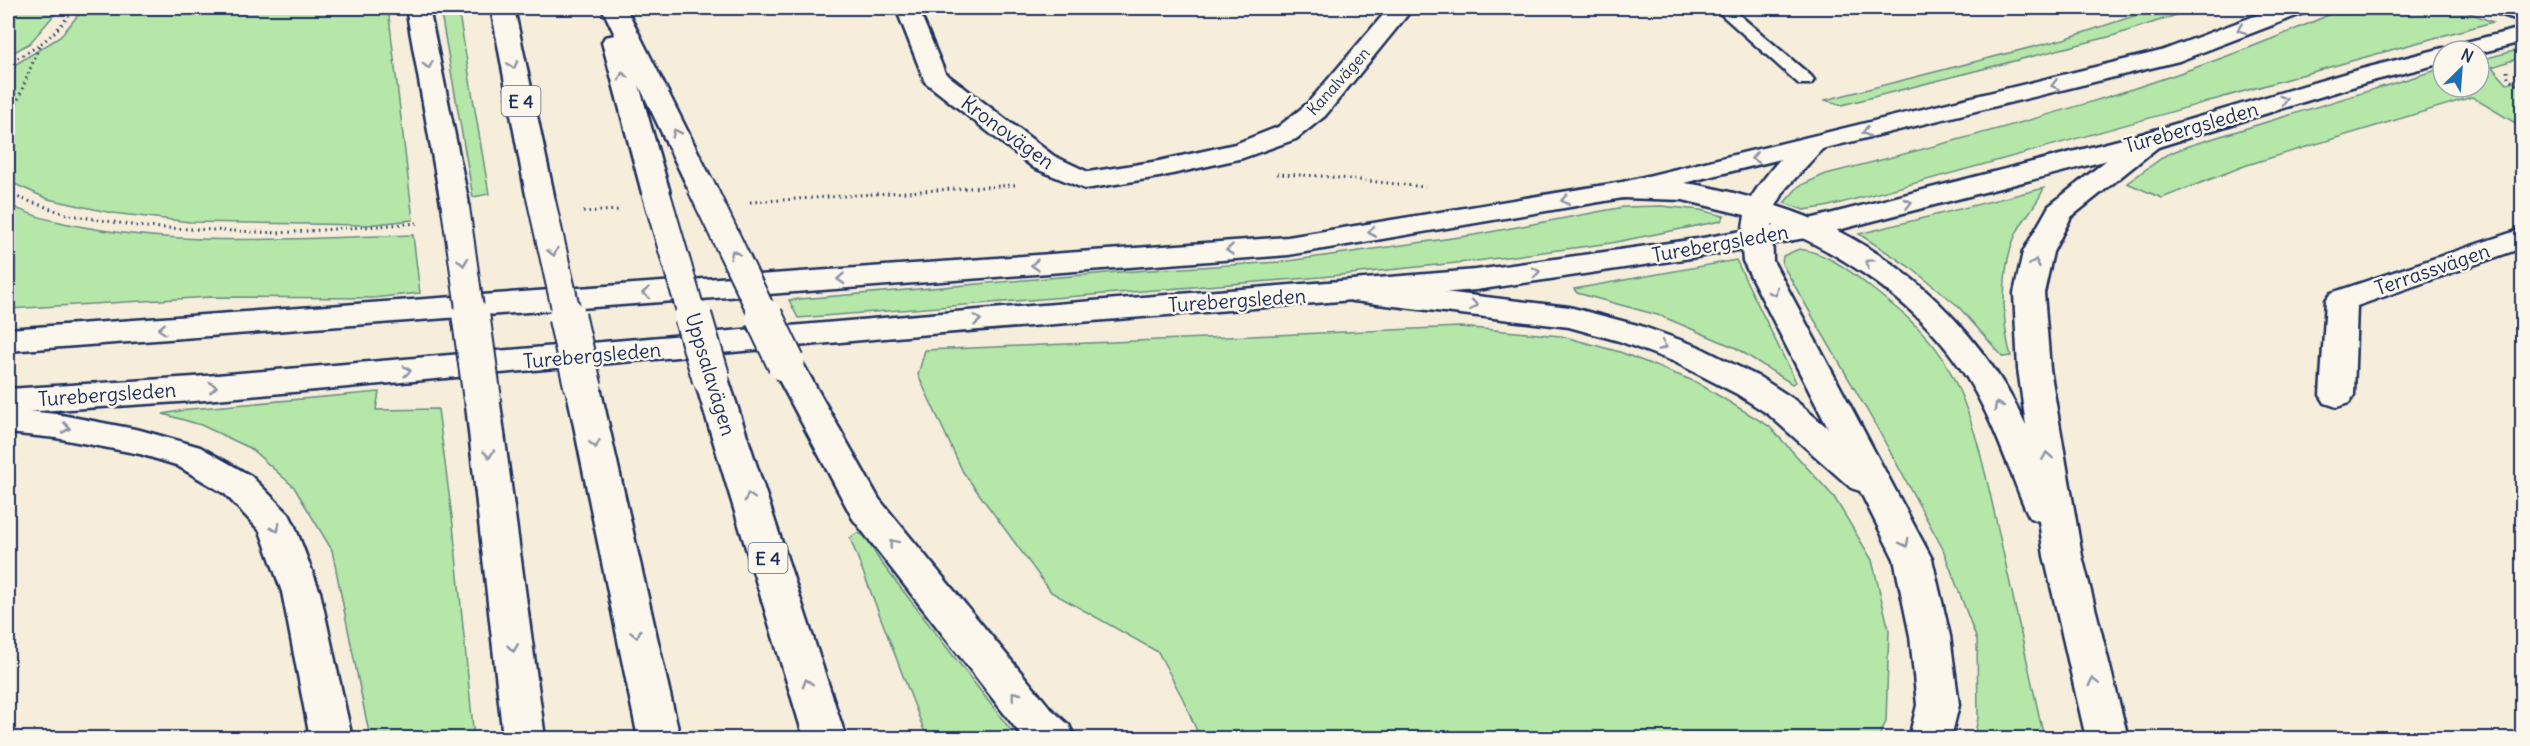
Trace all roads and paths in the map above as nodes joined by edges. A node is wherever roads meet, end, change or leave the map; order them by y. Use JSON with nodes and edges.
{"nodes":[{"id":1,"x":72,"y":8,"type":"edge"},
{"id":2,"x":417,"y":8,"type":"edge"},
{"id":3,"x":501,"y":8,"type":"edge"},
{"id":4,"x":604,"y":8,"type":"edge"},
{"id":5,"x":614,"y":8,"type":"edge"},
{"id":6,"x":907,"y":8,"type":"edge"},
{"id":7,"x":1401,"y":8,"type":"edge"},
{"id":8,"x":1722,"y":8,"type":"edge"},
{"id":9,"x":2296,"y":8,"type":"edge"},
{"id":10,"x":2504,"y":8,"type":"edge"},
{"id":11,"x":2523,"y":14,"type":"edge"},
{"id":12,"x":2523,"y":35,"type":"edge"},
{"id":13,"x":2491,"y":43,"type":"edge"},
{"id":14,"x":40,"y":44,"type":"junction"},
{"id":15,"x":2431,"y":58,"type":"edge"},
{"id":16,"x":8,"y":63,"type":"edge"},
{"id":17,"x":2515,"y":68,"type":"dead end"},
{"id":18,"x":1805,"y":80,"type":"dead end"},
{"id":19,"x":2523,"y":90,"type":"edge"},
{"id":20,"x":8,"y":125,"type":"edge"},
{"id":21,"x":2148,"y":141,"type":"junction"},
{"id":22,"x":1812,"y":145,"type":"junction"},
{"id":23,"x":1160,"y":169,"type":"joint"},
{"id":24,"x":1275,"y":174,"type":"dead end"},
{"id":25,"x":8,"y":179,"type":"edge"},
{"id":26,"x":1432,"y":188,"type":"dead end"},
{"id":27,"x":1623,"y":190,"type":"junction"},
{"id":28,"x":13,"y":196,"type":"dead end"},
{"id":29,"x":1757,"y":223,"type":"junction"},
{"id":30,"x":1810,"y":228,"type":"junction"},
{"id":31,"x":2523,"y":238,"type":"edge"},
{"id":32,"x":1353,"y":291,"type":"junction"},
{"id":33,"x":8,"y":340,"type":"edge"},
{"id":34,"x":2337,"y":395,"type":"dead end"},
{"id":35,"x":8,"y":401,"type":"edge"},
{"id":36,"x":8,"y":421,"type":"edge"},
{"id":37,"x":1878,"y":491,"type":"junction"},
{"id":38,"x":2063,"y":556,"type":"junction"},
{"id":39,"x":331,"y":738,"type":"edge"},
{"id":40,"x":524,"y":738,"type":"edge"},
{"id":41,"x":659,"y":738,"type":"edge"},
{"id":42,"x":825,"y":738,"type":"edge"},
{"id":43,"x":1054,"y":738,"type":"edge"},
{"id":44,"x":1930,"y":738,"type":"edge"},
{"id":45,"x":2107,"y":738,"type":"edge"}],
"edges":[{"from":1,"to":14,"type":"path"},
{"from":2,"to":40,"type":"main road","one_way":true,"bridge":true},
{"from":3,"to":41,"type":"main road","number":"E 4","one_way":true,"bridge":true},
{"from":42,"to":4,"type":"main road","name":"Uppsalavägen","number":"E 4","one_way":true,"bridge":true},
{"from":43,"to":5,"type":"main road","one_way":true,"bridge":true},
{"from":6,"to":23,"type":"main road","name":"Kronovägen"},
{"from":7,"to":23,"type":"main road","name":"Kanalvägen"},
{"from":8,"to":18,"type":"lane"},
{"from":9,"to":22,"type":"main road","one_way":true},
{"from":10,"to":11,"type":"main road"},
{"from":12,"to":13,"type":"main road"},
{"from":14,"to":16,"type":"path"},
{"from":14,"to":20,"type":"path"},
{"from":21,"to":15,"type":"main road","name":"Turebergsleden","one_way":true},
{"from":17,"to":19,"type":"path"},
{"from":30,"to":21,"type":"main road","name":"Turebergsleden","one_way":true},
{"from":38,"to":21,"type":"main road","one_way":true},
{"from":22,"to":27,"type":"main road","one_way":true},
{"from":22,"to":29,"type":"main road"},
{"from":24,"to":26,"type":"path"},
{"from":25,"to":28,"type":"path"},
{"from":27,"to":29,"type":"main road"},
{"from":27,"to":33,"type":"main road","one_way":true},
{"from":29,"to":30,"type":"main road","name":"Turebergsleden"},
{"from":32,"to":29,"type":"main road","name":"Turebergsleden","one_way":true},
{"from":29,"to":37,"type":"main road","one_way":true},
{"from":38,"to":30,"type":"main road","one_way":true},
{"from":31,"to":34,"type":"main road","name":"Terrassvägen"},
{"from":35,"to":32,"type":"main road","name":"Turebergsleden","one_way":true},
{"from":32,"to":37,"type":"main road","one_way":true},
{"from":36,"to":39,"type":"main road","one_way":true},
{"from":37,"to":44,"type":"main road","one_way":true},
{"from":45,"to":38,"type":"main road","one_way":true}]}
